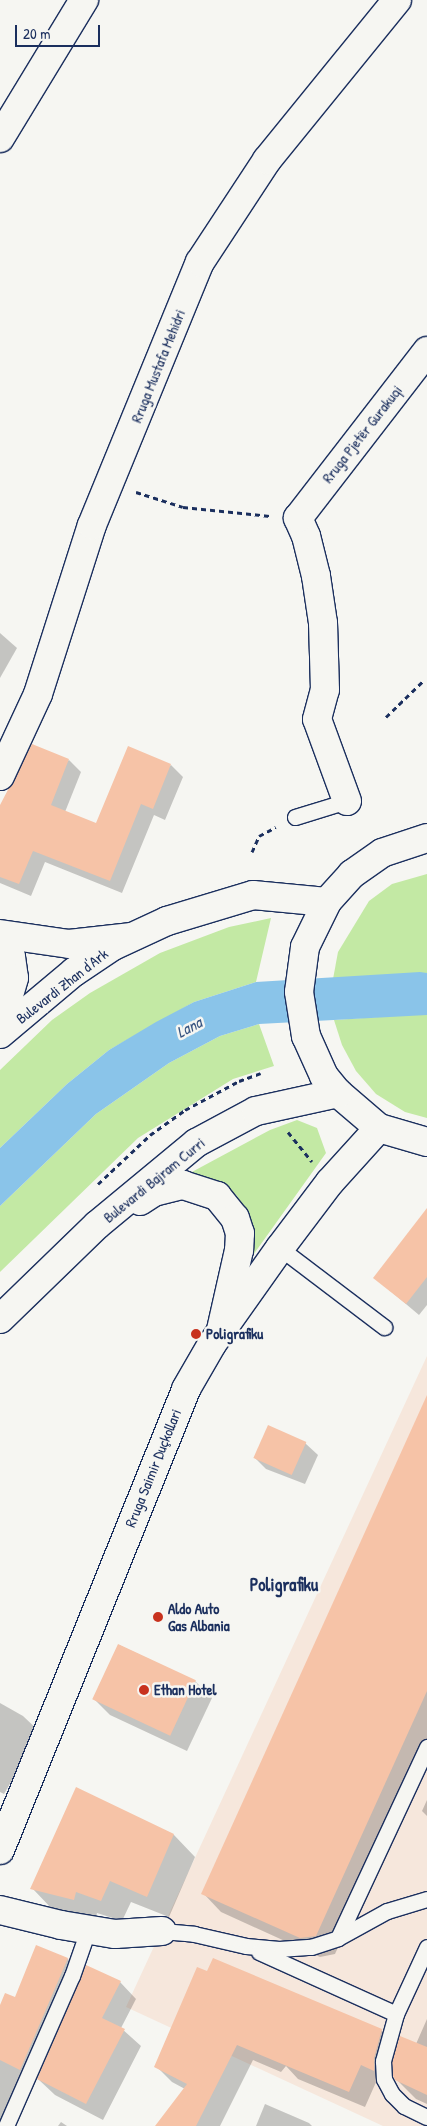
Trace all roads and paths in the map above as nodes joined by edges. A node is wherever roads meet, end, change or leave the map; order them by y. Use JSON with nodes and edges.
{"nodes":[{"id":1,"x":84,"y":0,"type":"edge"},
{"id":2,"x":397,"y":0,"type":"edge"},
{"id":3,"x":0,"y":138,"type":"edge"},
{"id":4,"x":427,"y":351,"type":"edge"},
{"id":5,"x":110,"y":482,"type":"junction"},
{"id":6,"x":240,"y":514,"type":"dead end"},
{"id":7,"x":424,"y":680,"type":"dead end"},
{"id":8,"x":386,"y":716,"type":"dead end"},
{"id":9,"x":0,"y":776,"type":"edge"},
{"id":10,"x":347,"y":801,"type":"joint"},
{"id":11,"x":294,"y":817,"type":"dead end"},
{"id":12,"x":259,"y":836,"type":"dead end"},
{"id":13,"x":427,"y":838,"type":"edge"},
{"id":14,"x":252,"y":852,"type":"dead end"},
{"id":15,"x":327,"y":902,"type":"junction"},
{"id":16,"x":0,"y":934,"type":"edge"},
{"id":17,"x":130,"y":937,"type":"junction"},
{"id":18,"x":0,"y":941,"type":"edge"},
{"id":19,"x":0,"y":1026,"type":"edge"},
{"id":20,"x":0,"y":1034,"type":"edge"},
{"id":21,"x":338,"y":1093,"type":"junction"},
{"id":22,"x":283,"y":1125,"type":"dead end"},
{"id":23,"x":378,"y":1128,"type":"junction"},
{"id":24,"x":427,"y":1142,"type":"edge"},
{"id":25,"x":316,"y":1168,"type":"dead end"},
{"id":26,"x":97,"y":1225,"type":"junction"},
{"id":27,"x":280,"y":1248,"type":"junction"},
{"id":28,"x":0,"y":1319,"type":"edge"},
{"id":29,"x":384,"y":1327,"type":"dead end"},
{"id":30,"x":220,"y":1334,"type":"junction"},
{"id":31,"x":427,"y":1747,"type":"edge"},
{"id":32,"x":0,"y":1850,"type":"edge"},
{"id":33,"x":427,"y":1899,"type":"edge"},
{"id":34,"x":0,"y":1910,"type":"edge"},
{"id":35,"x":88,"y":1930,"type":"junction"},
{"id":36,"x":162,"y":1931,"type":"joint"},
{"id":37,"x":338,"y":1938,"type":"junction"},
{"id":38,"x":246,"y":1946,"type":"junction"},
{"id":39,"x":427,"y":1946,"type":"edge"},
{"id":40,"x":396,"y":2014,"type":"junction"},
{"id":41,"x":427,"y":2116,"type":"edge"},
{"id":42,"x":6,"y":2126,"type":"edge"}],
"edges":[{"from":1,"to":3,"type":"main road"},
{"from":2,"to":5,"type":"main road","name":"Rruga Mustafa Mehidri"},
{"from":4,"to":10,"type":"main road","name":"Rruga Pjetër Gurakuqi"},
{"from":5,"to":6,"type":"path"},
{"from":5,"to":9,"type":"main road","name":"Rruga Mustafa Mehidri"},
{"from":7,"to":8,"type":"path"},
{"from":10,"to":11,"type":"lane"},
{"from":12,"to":14,"type":"path"},
{"from":13,"to":15,"type":"main road"},
{"from":15,"to":17,"type":"main road","name":"Bulevardi Zhan d'Ark"},
{"from":15,"to":21,"type":"main road"},
{"from":16,"to":17,"type":"main road"},
{"from":17,"to":20,"type":"main road","name":"Bulevardi Zhan d'Ark"},
{"from":18,"to":19,"type":"main road"},
{"from":21,"to":23,"type":"main road"},
{"from":21,"to":26,"type":"main road","name":"Bulevardi Bajram Curri"},
{"from":22,"to":25,"type":"path"},
{"from":23,"to":24,"type":"main road"},
{"from":23,"to":27,"type":"main road","name":"Rruga Saimir Duçkollari"},
{"from":26,"to":28,"type":"main road","name":"Bulevardi Bajram Curri"},
{"from":26,"to":30,"type":"main road"},
{"from":27,"to":29,"type":"lane"},
{"from":27,"to":30,"type":"main road","name":"Rruga Saimir Duçkollari"},
{"from":30,"to":32,"type":"main road","name":"Rruga Saimir Duçkollari"},
{"from":31,"to":37,"type":"lane"},
{"from":33,"to":37,"type":"lane"},
{"from":34,"to":35,"type":"main road"},
{"from":35,"to":36,"type":"main road"},
{"from":35,"to":42,"type":"lane"},
{"from":36,"to":38,"type":"lane"},
{"from":37,"to":38,"type":"lane"},
{"from":38,"to":40,"type":"lane"},
{"from":39,"to":40,"type":"lane"},
{"from":40,"to":41,"type":"lane"}]}
